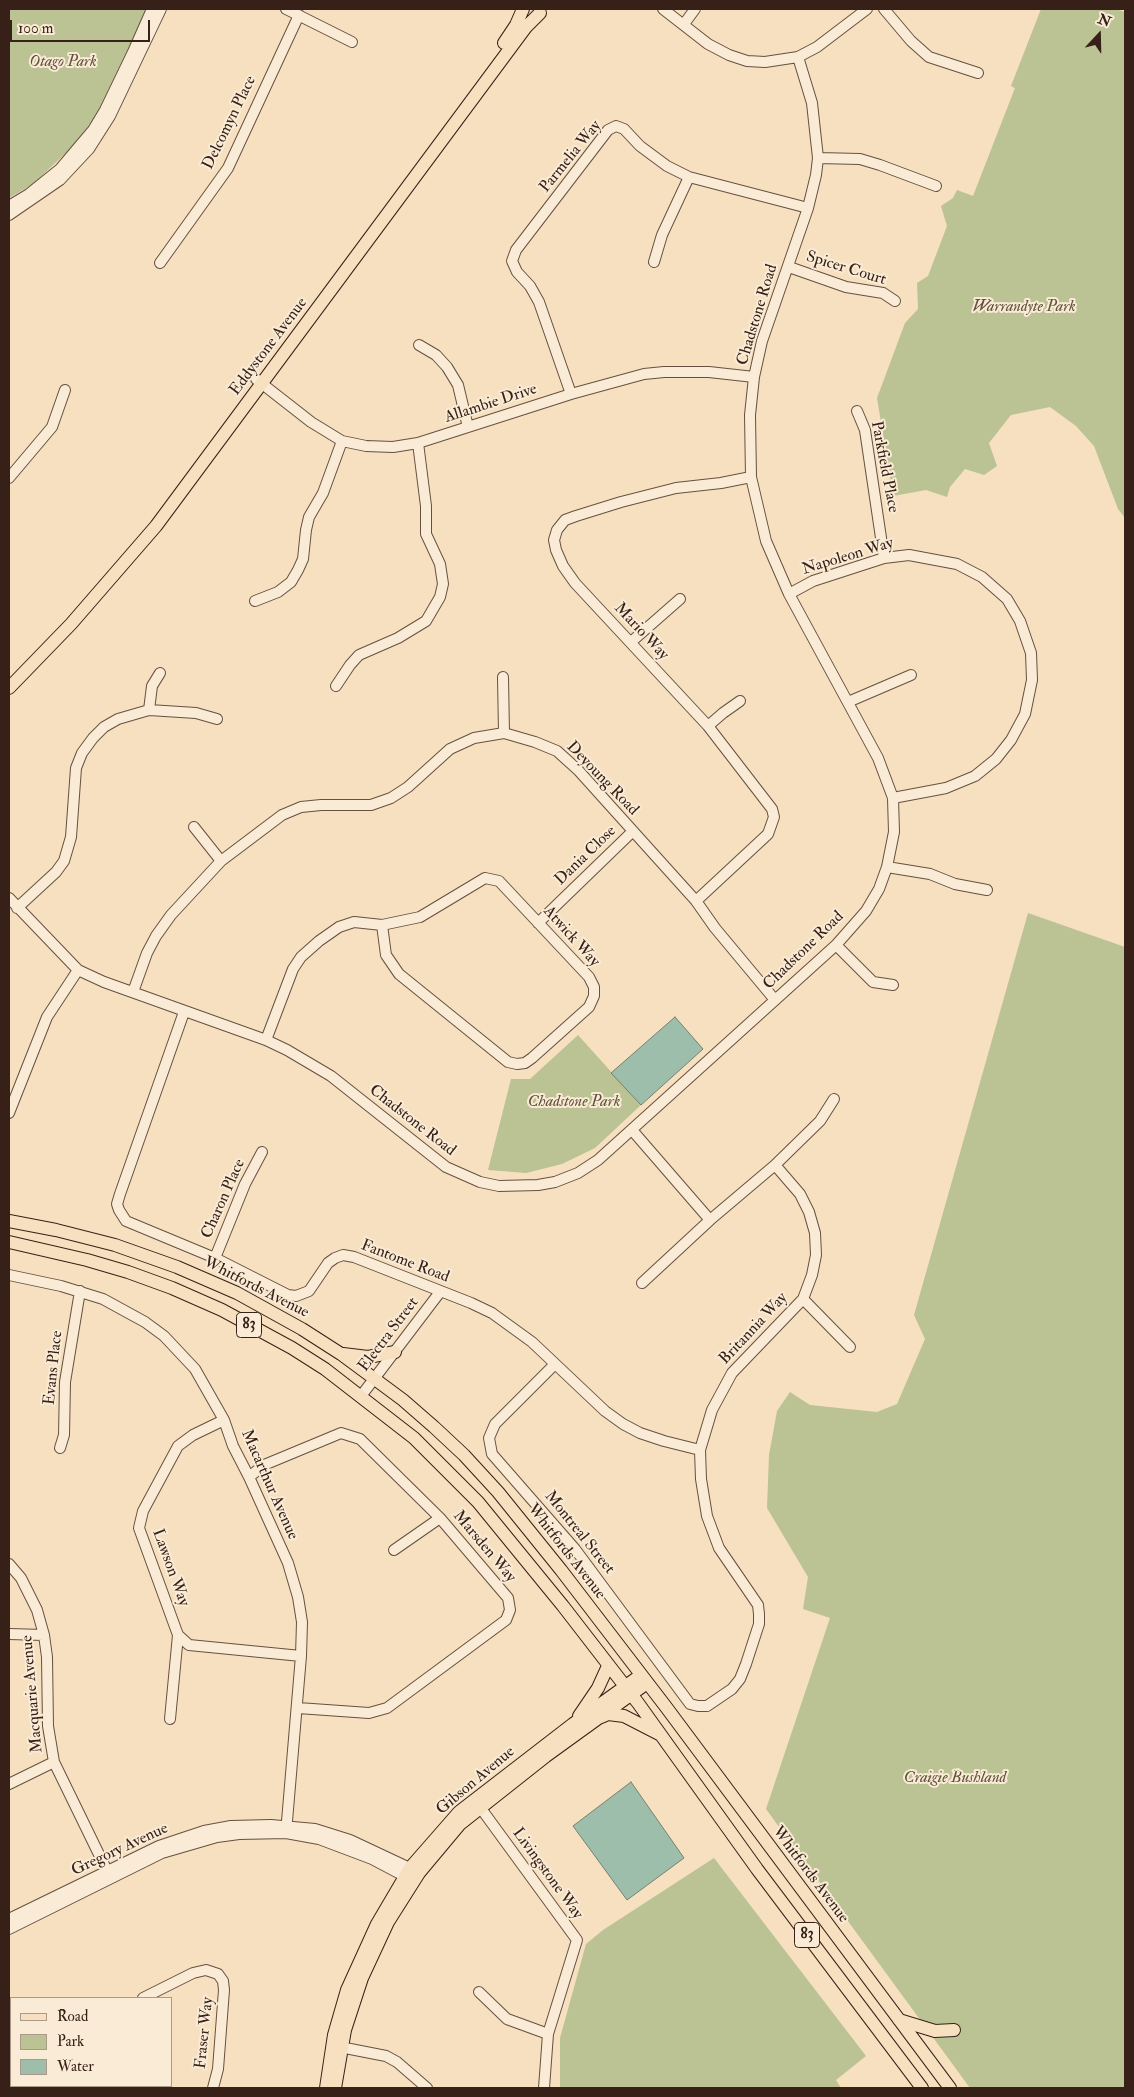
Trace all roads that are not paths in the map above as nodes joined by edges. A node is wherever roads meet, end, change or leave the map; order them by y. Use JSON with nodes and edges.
{"nodes":[{"id":1,"x":152,"y":9,"type":"edge"},
{"id":2,"x":161,"y":9,"type":"edge"},
{"id":3,"x":286,"y":9,"type":"edge"},
{"id":4,"x":523,"y":9,"type":"edge"},
{"id":5,"x":663,"y":9,"type":"edge"},
{"id":6,"x":695,"y":9,"type":"edge"},
{"id":7,"x":867,"y":9,"type":"edge"},
{"id":8,"x":884,"y":9,"type":"edge"},
{"id":9,"x":539,"y":10,"type":"edge"},
{"id":10,"x":299,"y":15,"type":"junction"},
{"id":11,"x":684,"y":24,"type":"junction"},
{"id":12,"x":352,"y":42,"type":"dead end"},
{"id":13,"x":798,"y":57,"type":"junction"},
{"id":14,"x":978,"y":73,"type":"dead end"},
{"id":15,"x":818,"y":158,"type":"junction"},
{"id":16,"x":689,"y":177,"type":"junction"},
{"id":17,"x":936,"y":186,"type":"dead end"},
{"id":18,"x":9,"y":206,"type":"edge"},
{"id":19,"x":808,"y":208,"type":"junction"},
{"id":20,"x":9,"y":216,"type":"edge"},
{"id":21,"x":654,"y":262,"type":"dead end"},
{"id":22,"x":160,"y":263,"type":"dead end"},
{"id":23,"x":788,"y":267,"type":"junction"},
{"id":24,"x":895,"y":301,"type":"dead end"},
{"id":25,"x":419,"y":345,"type":"dead end"},
{"id":26,"x":754,"y":377,"type":"junction"},
{"id":27,"x":259,"y":381,"type":"junction"},
{"id":28,"x":65,"y":390,"type":"dead end"},
{"id":29,"x":571,"y":394,"type":"junction"},
{"id":30,"x":857,"y":411,"type":"dead end"},
{"id":31,"x":468,"y":427,"type":"junction"},
{"id":32,"x":342,"y":441,"type":"junction"},
{"id":33,"x":418,"y":443,"type":"junction"},
{"id":34,"x":751,"y":477,"type":"junction"},
{"id":35,"x":9,"y":478,"type":"edge"},
{"id":36,"x":884,"y":558,"type":"junction"},
{"id":37,"x":789,"y":594,"type":"junction"},
{"id":38,"x":680,"y":599,"type":"dead end"},
{"id":39,"x":255,"y":601,"type":"dead end"},
{"id":40,"x":631,"y":642,"type":"junction"},
{"id":41,"x":160,"y":673,"type":"dead end"},
{"id":42,"x":911,"y":675,"type":"dead end"},
{"id":43,"x":9,"y":676,"type":"edge"},
{"id":44,"x":503,"y":677,"type":"dead end"},
{"id":45,"x":336,"y":686,"type":"dead end"},
{"id":46,"x":9,"y":688,"type":"edge"},
{"id":47,"x":740,"y":701,"type":"dead end"},
{"id":48,"x":848,"y":702,"type":"junction"},
{"id":49,"x":149,"y":710,"type":"junction"},
{"id":50,"x":217,"y":719,"type":"dead end"},
{"id":51,"x":708,"y":726,"type":"junction"},
{"id":52,"x":504,"y":734,"type":"junction"},
{"id":53,"x":893,"y":798,"type":"junction"},
{"id":54,"x":194,"y":827,"type":"dead end"},
{"id":55,"x":632,"y":832,"type":"junction"},
{"id":56,"x":221,"y":861,"type":"junction"},
{"id":57,"x":887,"y":867,"type":"junction"},
{"id":58,"x":987,"y":890,"type":"dead end"},
{"id":59,"x":9,"y":898,"type":"edge"},
{"id":60,"x":696,"y":901,"type":"junction"},
{"id":61,"x":17,"y":908,"type":"junction"},
{"id":62,"x":538,"y":923,"type":"junction"},
{"id":63,"x":382,"y":925,"type":"junction"},
{"id":64,"x":836,"y":945,"type":"junction"},
{"id":65,"x":78,"y":970,"type":"junction"},
{"id":66,"x":893,"y":986,"type":"dead end"},
{"id":67,"x":133,"y":992,"type":"junction"},
{"id":68,"x":775,"y":1000,"type":"junction"},
{"id":69,"x":184,"y":1012,"type":"junction"},
{"id":70,"x":266,"y":1040,"type":"junction"},
{"id":71,"x":834,"y":1099,"type":"dead end"},
{"id":72,"x":9,"y":1113,"type":"edge"},
{"id":73,"x":632,"y":1130,"type":"junction"},
{"id":74,"x":262,"y":1152,"type":"dead end"},
{"id":75,"x":775,"y":1164,"type":"junction"},
{"id":76,"x":710,"y":1220,"type":"junction"},
{"id":77,"x":9,"y":1221,"type":"edge"},
{"id":78,"x":9,"y":1242,"type":"edge"},
{"id":79,"x":215,"y":1258,"type":"junction"},
{"id":80,"x":9,"y":1275,"type":"edge"},
{"id":81,"x":642,"y":1283,"type":"dead end"},
{"id":82,"x":80,"y":1292,"type":"junction"},
{"id":83,"x":440,"y":1292,"type":"junction"},
{"id":84,"x":803,"y":1299,"type":"junction"},
{"id":85,"x":850,"y":1348,"type":"dead end"},
{"id":86,"x":395,"y":1352,"type":"junction"},
{"id":87,"x":341,"y":1354,"type":"junction"},
{"id":88,"x":555,"y":1364,"type":"junction"},
{"id":89,"x":375,"y":1378,"type":"junction"},
{"id":90,"x":361,"y":1396,"type":"junction"},
{"id":91,"x":224,"y":1420,"type":"junction"},
{"id":92,"x":60,"y":1448,"type":"dead end"},
{"id":93,"x":700,"y":1450,"type":"junction"},
{"id":94,"x":249,"y":1477,"type":"junction"},
{"id":95,"x":440,"y":1518,"type":"junction"},
{"id":96,"x":394,"y":1550,"type":"dead end"},
{"id":97,"x":9,"y":1564,"type":"edge"},
{"id":98,"x":9,"y":1634,"type":"edge"},
{"id":99,"x":44,"y":1635,"type":"junction"},
{"id":100,"x":178,"y":1635,"type":"junction"},
{"id":101,"x":301,"y":1656,"type":"junction"},
{"id":102,"x":608,"y":1666,"type":"junction"},
{"id":103,"x":644,"y":1679,"type":"junction"},
{"id":104,"x":628,"y":1691,"type":"junction"},
{"id":105,"x":690,"y":1704,"type":"joint"},
{"id":106,"x":298,"y":1708,"type":"junction"},
{"id":107,"x":599,"y":1717,"type":"junction"},
{"id":108,"x":170,"y":1719,"type":"dead end"},
{"id":109,"x":573,"y":1724,"type":"junction"},
{"id":110,"x":661,"y":1735,"type":"junction"},
{"id":111,"x":54,"y":1762,"type":"junction"},
{"id":112,"x":9,"y":1784,"type":"edge"},
{"id":113,"x":478,"y":1804,"type":"junction"},
{"id":114,"x":286,"y":1829,"type":"junction"},
{"id":115,"x":109,"y":1875,"type":"junction"},
{"id":116,"x":412,"y":1875,"type":"junction"},
{"id":117,"x":9,"y":1919,"type":"edge"},
{"id":118,"x":9,"y":1929,"type":"edge"},
{"id":119,"x":479,"y":1992,"type":"dead end"},
{"id":120,"x":145,"y":1997,"type":"edge"},
{"id":121,"x":899,"y":2020,"type":"junction"},
{"id":122,"x":954,"y":2030,"type":"dead end"},
{"id":123,"x":548,"y":2034,"type":"junction"},
{"id":124,"x":337,"y":2046,"type":"junction"},
{"id":125,"x":213,"y":2088,"type":"edge"},
{"id":126,"x":326,"y":2088,"type":"edge"},
{"id":127,"x":335,"y":2088,"type":"edge"},
{"id":128,"x":427,"y":2088,"type":"edge"},
{"id":129,"x":544,"y":2088,"type":"edge"},
{"id":130,"x":922,"y":2088,"type":"edge"},
{"id":131,"x":950,"y":2088,"type":"edge"}],
"edges":[{"from":1,"to":18,"type":"street"},
{"from":2,"to":20,"type":"street"},
{"from":3,"to":10,"type":"street"},
{"from":4,"to":27,"type":"main road","name":"Eddystone Avenue"},
{"from":5,"to":11,"type":"street"},
{"from":6,"to":11,"type":"street"},
{"from":7,"to":13,"type":"street"},
{"from":8,"to":14,"type":"street"},
{"from":9,"to":27,"type":"main road","name":"Eddystone Avenue"},
{"from":10,"to":12,"type":"street"},
{"from":10,"to":22,"type":"street","name":"Delcomyn Place"},
{"from":11,"to":13,"type":"street"},
{"from":13,"to":15,"type":"street","name":"Chadstone Road"},
{"from":15,"to":17,"type":"street"},
{"from":15,"to":19,"type":"street","name":"Chadstone Road"},
{"from":16,"to":19,"type":"street","name":"Parmelia Way"},
{"from":16,"to":21,"type":"street"},
{"from":16,"to":29,"type":"street","name":"Parmelia Way"},
{"from":19,"to":23,"type":"street","name":"Chadstone Road"},
{"from":23,"to":24,"type":"street","name":"Spicer Court"},
{"from":23,"to":26,"type":"street","name":"Chadstone Road"},
{"from":25,"to":31,"type":"street"},
{"from":26,"to":29,"type":"street","name":"Allambie Drive"},
{"from":26,"to":34,"type":"street","name":"Chadstone Road"},
{"from":27,"to":32,"type":"street","name":"Allambie Drive"},
{"from":27,"to":43,"type":"main road","name":"Eddystone Avenue"},
{"from":27,"to":46,"type":"main road","name":"Eddystone Avenue"},
{"from":28,"to":35,"type":"street"},
{"from":29,"to":31,"type":"street","name":"Allambie Drive"},
{"from":30,"to":36,"type":"street","name":"Parkfield Place"},
{"from":31,"to":33,"type":"street","name":"Allambie Drive"},
{"from":32,"to":33,"type":"street","name":"Allambie Drive"},
{"from":32,"to":39,"type":"street"},
{"from":33,"to":45,"type":"street"},
{"from":34,"to":37,"type":"street","name":"Chadstone Road"},
{"from":34,"to":40,"type":"street","name":"Mario Way"},
{"from":36,"to":37,"type":"street","name":"Napoleon Way"},
{"from":36,"to":53,"type":"street","name":"Napoleon Way"},
{"from":37,"to":48,"type":"street","name":"Chadstone Road"},
{"from":38,"to":40,"type":"street"},
{"from":40,"to":51,"type":"street","name":"Mario Way"},
{"from":41,"to":49,"type":"street"},
{"from":42,"to":48,"type":"street"},
{"from":44,"to":52,"type":"street"},
{"from":47,"to":51,"type":"street"},
{"from":48,"to":53,"type":"street","name":"Chadstone Road"},
{"from":49,"to":50,"type":"street"},
{"from":49,"to":61,"type":"street"},
{"from":51,"to":60,"type":"street","name":"Mario Way"},
{"from":52,"to":55,"type":"street","name":"Deyoung Road"},
{"from":52,"to":56,"type":"street","name":"Deyoung Road"},
{"from":53,"to":57,"type":"street","name":"Chadstone Road"},
{"from":54,"to":56,"type":"street"},
{"from":55,"to":60,"type":"street","name":"Deyoung Road"},
{"from":55,"to":62,"type":"street","name":"Dania Close"},
{"from":56,"to":67,"type":"street","name":"Deyoung Road"},
{"from":57,"to":58,"type":"street"},
{"from":57,"to":64,"type":"street","name":"Chadstone Road"},
{"from":59,"to":61,"type":"street","name":"Chadstone Road"},
{"from":60,"to":68,"type":"street","name":"Deyoung Road"},
{"from":61,"to":65,"type":"street","name":"Chadstone Road"},
{"from":62,"to":63,"type":"street","name":"Atwick Way"},
{"from":62,"to":63,"type":"street","name":"Atwick Way"},
{"from":63,"to":70,"type":"street","name":"Atwick Way"},
{"from":64,"to":66,"type":"street"},
{"from":64,"to":68,"type":"street","name":"Chadstone Road"},
{"from":65,"to":67,"type":"street","name":"Chadstone Road"},
{"from":65,"to":72,"type":"street"},
{"from":67,"to":69,"type":"street","name":"Chadstone Road"},
{"from":68,"to":73,"type":"street","name":"Chadstone Road"},
{"from":69,"to":70,"type":"street","name":"Chadstone Road"},
{"from":69,"to":79,"type":"street","name":"Fantome Road"},
{"from":70,"to":73,"type":"street","name":"Chadstone Road"},
{"from":71,"to":75,"type":"street"},
{"from":73,"to":76,"type":"street"},
{"from":74,"to":79,"type":"street","name":"Charon Place"},
{"from":75,"to":76,"type":"street"},
{"from":75,"to":84,"type":"street","name":"Britannia Way"},
{"from":76,"to":81,"type":"street"},
{"from":77,"to":87,"type":"main road","name":"Whitfords Avenue","number":"83"},
{"from":78,"to":90,"type":"main road","number":"83"},
{"from":79,"to":83,"type":"street","name":"Fantome Road"},
{"from":80,"to":82,"type":"street","name":"Macarthur Avenue"},
{"from":82,"to":91,"type":"street","name":"Macarthur Avenue"},
{"from":82,"to":92,"type":"street","name":"Evans Place"},
{"from":83,"to":86,"type":"street","name":"Electra Street"},
{"from":83,"to":88,"type":"street","name":"Fantome Road"},
{"from":84,"to":85,"type":"street"},
{"from":84,"to":93,"type":"street","name":"Britannia Way"},
{"from":86,"to":87,"type":"main road"},
{"from":86,"to":89,"type":"street","name":"Electra Street"},
{"from":87,"to":89,"type":"main road","name":"Whitfords Avenue","number":"83"},
{"from":88,"to":93,"type":"street","name":"Fantome Road"},
{"from":88,"to":105,"type":"street","name":"Montreal Street"},
{"from":89,"to":90,"type":"street","name":"Electra Street"},
{"from":89,"to":103,"type":"main road","name":"Whitfords Avenue","number":"83"},
{"from":90,"to":102,"type":"main road","number":"83"},
{"from":91,"to":94,"type":"street","name":"Macarthur Avenue"},
{"from":91,"to":100,"type":"street","name":"Lawson Way"},
{"from":93,"to":105,"type":"street","name":"Britannia Way"},
{"from":94,"to":95,"type":"street","name":"Marsden Way"},
{"from":94,"to":101,"type":"street","name":"Macarthur Avenue"},
{"from":95,"to":96,"type":"street"},
{"from":95,"to":106,"type":"street","name":"Marsden Way"},
{"from":97,"to":99,"type":"street","name":"Macquarie Avenue"},
{"from":98,"to":99,"type":"street"},
{"from":99,"to":111,"type":"street","name":"Macquarie Avenue"},
{"from":100,"to":101,"type":"street"},
{"from":100,"to":108,"type":"street"},
{"from":101,"to":106,"type":"street","name":"Macarthur Avenue"},
{"from":102,"to":104,"type":"main road","number":"83"},
{"from":102,"to":109,"type":"main road"},
{"from":103,"to":104,"type":"main road","name":"Gibson Avenue"},
{"from":103,"to":121,"type":"main road","name":"Whitfords Avenue","number":"83"},
{"from":104,"to":107,"type":"main road","name":"Gibson Avenue"},
{"from":104,"to":109,"type":"main road","name":"Gibson Avenue"},
{"from":104,"to":110,"type":"main road","number":"83"},
{"from":106,"to":114,"type":"street","name":"Macarthur Avenue"},
{"from":107,"to":110,"type":"main road"},
{"from":107,"to":113,"type":"main road","name":"Gibson Avenue"},
{"from":109,"to":113,"type":"main road","name":"Gibson Avenue"},
{"from":110,"to":130,"type":"main road","number":"83"},
{"from":111,"to":112,"type":"street"},
{"from":111,"to":115,"type":"street","name":"Macquarie Avenue"},
{"from":113,"to":116,"type":"main road","name":"Gibson Avenue"},
{"from":113,"to":123,"type":"street","name":"Livingstone Way"},
{"from":114,"to":115,"type":"street","name":"Gregory Avenue"},
{"from":114,"to":116,"type":"street","name":"Gregory Avenue"},
{"from":115,"to":117,"type":"street","name":"Gregory Avenue"},
{"from":115,"to":118,"type":"street","name":"Gregory Avenue"},
{"from":116,"to":124,"type":"main road","name":"Gibson Avenue"},
{"from":119,"to":123,"type":"street"},
{"from":120,"to":125,"type":"street","name":"Fraser Way"},
{"from":121,"to":122,"type":"main road"},
{"from":121,"to":131,"type":"main road","name":"Whitfords Avenue","number":"83"},
{"from":123,"to":129,"type":"street","name":"Livingstone Way"},
{"from":124,"to":126,"type":"main road","name":"Gibson Avenue"},
{"from":124,"to":127,"type":"main road","name":"Gibson Avenue"},
{"from":124,"to":128,"type":"street"}]}
